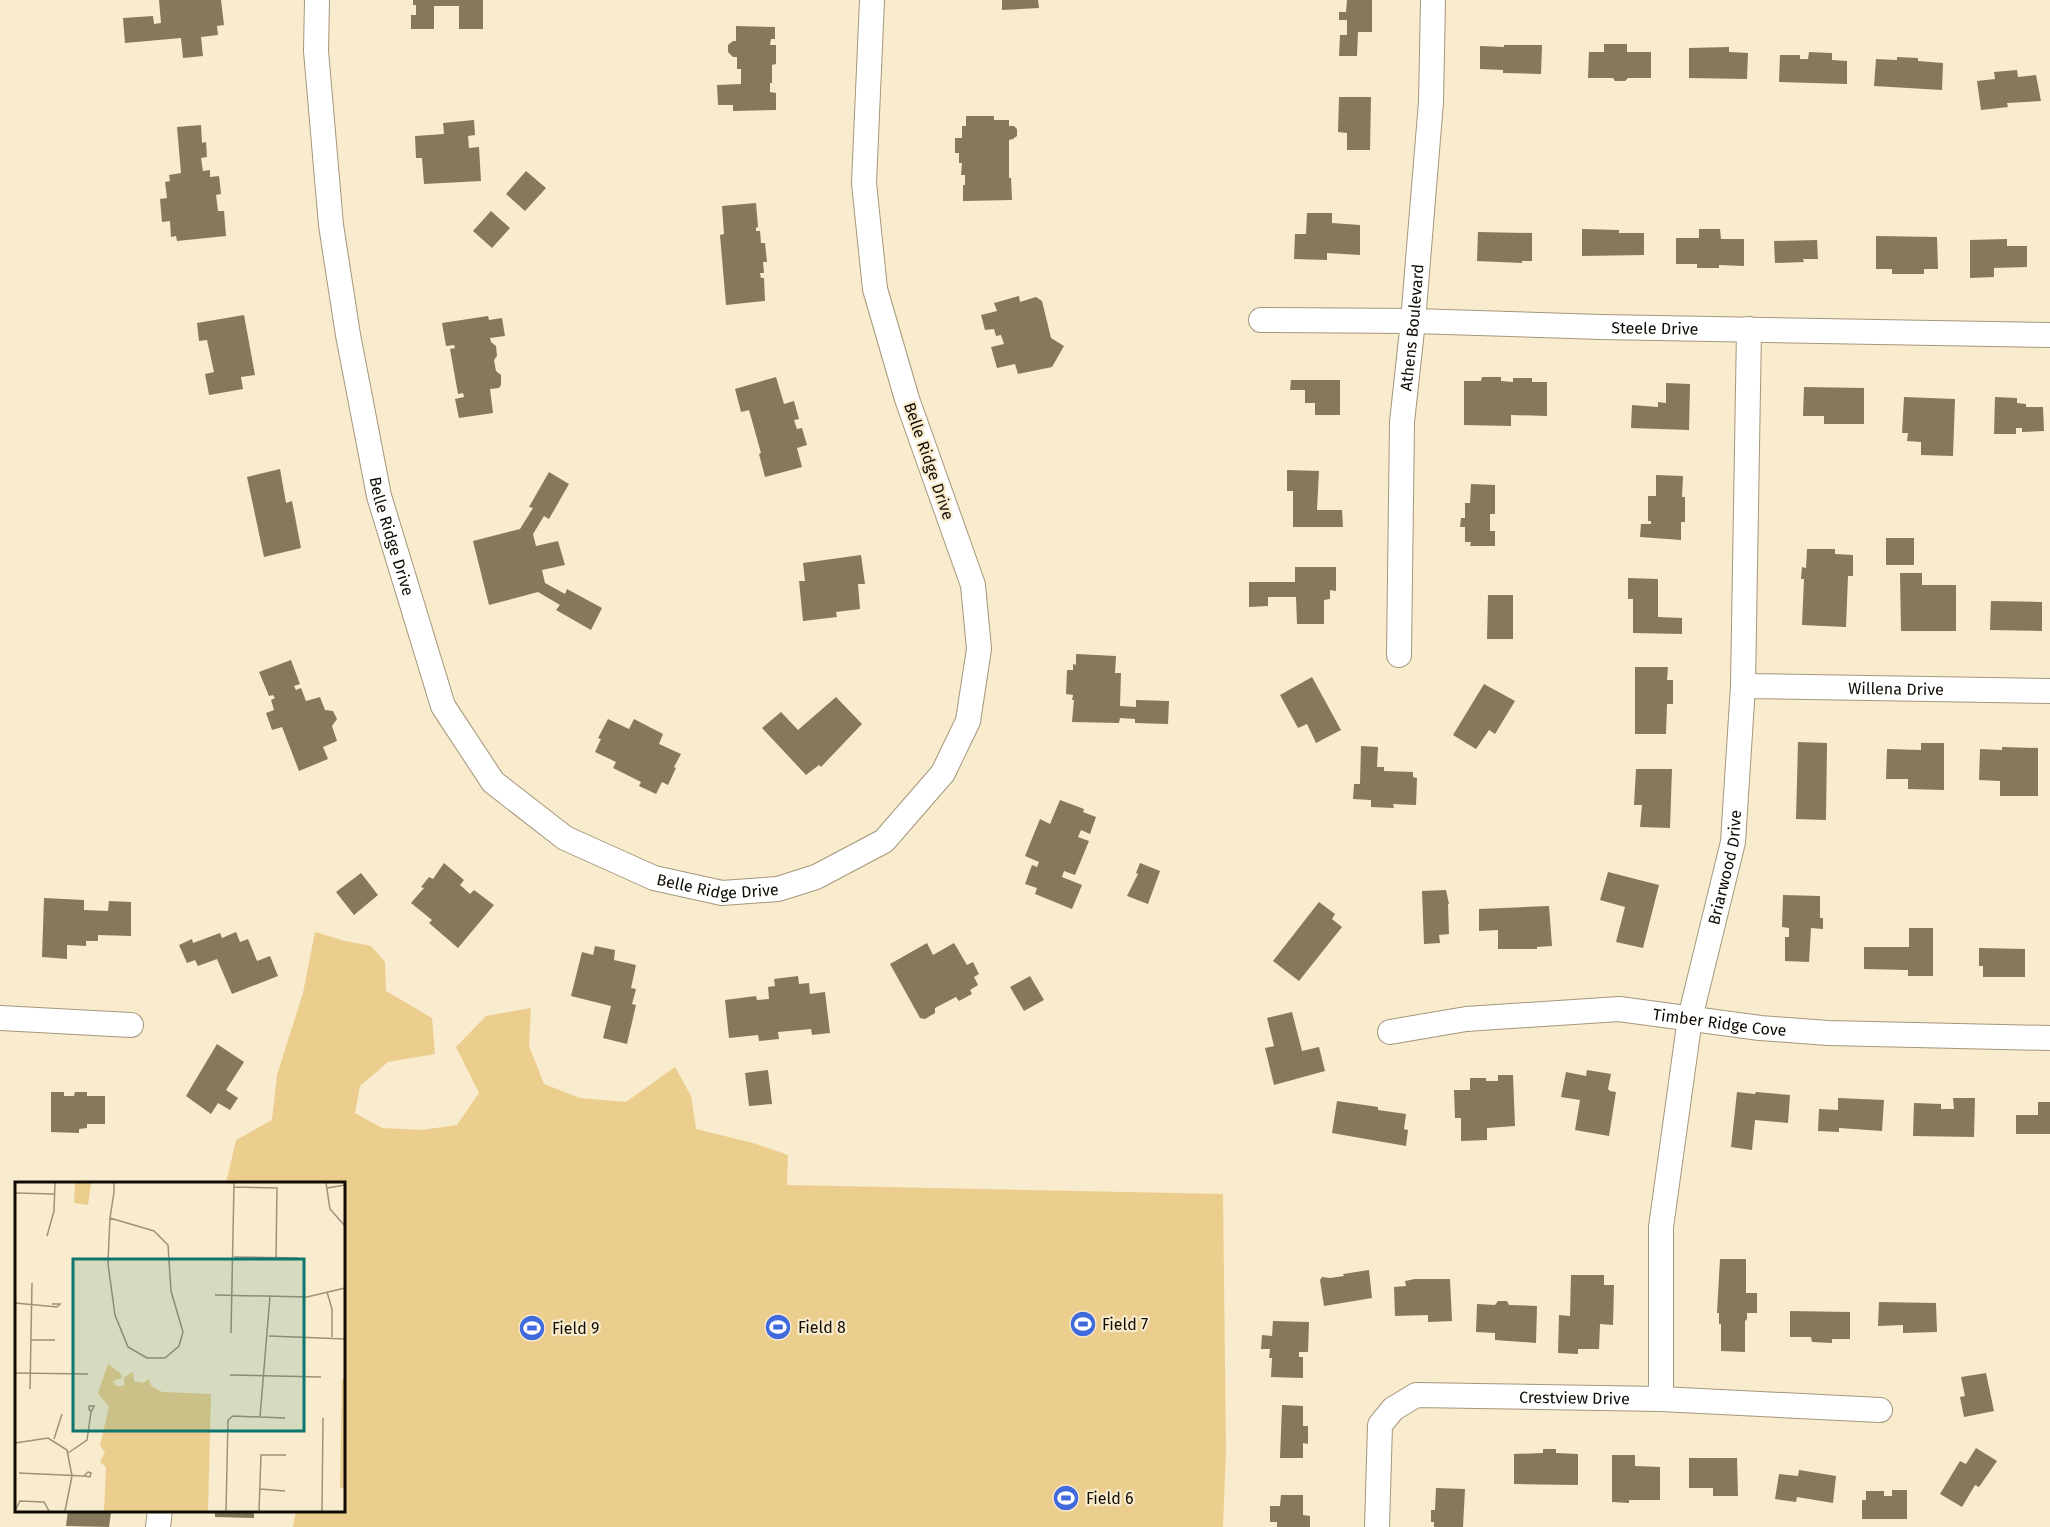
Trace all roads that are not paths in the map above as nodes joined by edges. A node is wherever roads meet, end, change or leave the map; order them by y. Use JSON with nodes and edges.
{"nodes":[{"id":1,"x":317,"y":0,"type":"edge"},
{"id":2,"x":872,"y":0,"type":"edge"},
{"id":3,"x":1432,"y":0,"type":"edge"},
{"id":4,"x":1261,"y":320,"type":"dead end"},
{"id":5,"x":1413,"y":321,"type":"junction"},
{"id":6,"x":1749,"y":329,"type":"junction"},
{"id":7,"x":2050,"y":335,"type":"edge"},
{"id":8,"x":1399,"y":655,"type":"dead end"},
{"id":9,"x":1743,"y":686,"type":"junction"},
{"id":10,"x":2050,"y":691,"type":"edge"},
{"id":11,"x":0,"y":1018,"type":"edge"},
{"id":12,"x":1690,"y":1018,"type":"junction"},
{"id":13,"x":131,"y":1025,"type":"dead end"},
{"id":14,"x":1390,"y":1032,"type":"dead end"},
{"id":15,"x":2050,"y":1038,"type":"edge"},
{"id":16,"x":1661,"y":1399,"type":"junction"},
{"id":17,"x":1880,"y":1410,"type":"dead end"},
{"id":18,"x":160,"y":1512,"type":"edge"},
{"id":19,"x":158,"y":1527,"type":"edge"},
{"id":20,"x":1377,"y":1527,"type":"edge"}],
"edges":[{"from":1,"to":2,"type":"street","name":"Belle Ridge Drive"},
{"from":3,"to":5,"type":"street","name":"Athens Boulevard"},
{"from":4,"to":5,"type":"street","name":"Steele Drive"},
{"from":5,"to":6,"type":"street","name":"Steele Drive"},
{"from":5,"to":8,"type":"street","name":"Athens Boulevard"},
{"from":6,"to":7,"type":"street","name":"Steele Drive"},
{"from":6,"to":9,"type":"street","name":"Briarwood Drive"},
{"from":9,"to":10,"type":"street","name":"Willena Drive"},
{"from":9,"to":12,"type":"street","name":"Briarwood Drive"},
{"from":11,"to":13,"type":"street"},
{"from":12,"to":14,"type":"street","name":"Timber Ridge Cove"},
{"from":12,"to":15,"type":"street","name":"Timber Ridge Cove"},
{"from":12,"to":16,"type":"street","name":"Briarwood Drive"},
{"from":16,"to":17,"type":"street","name":"Crestview Drive"},
{"from":16,"to":20,"type":"street","name":"Crestview Drive"},
{"from":18,"to":19,"type":"street"}]}
